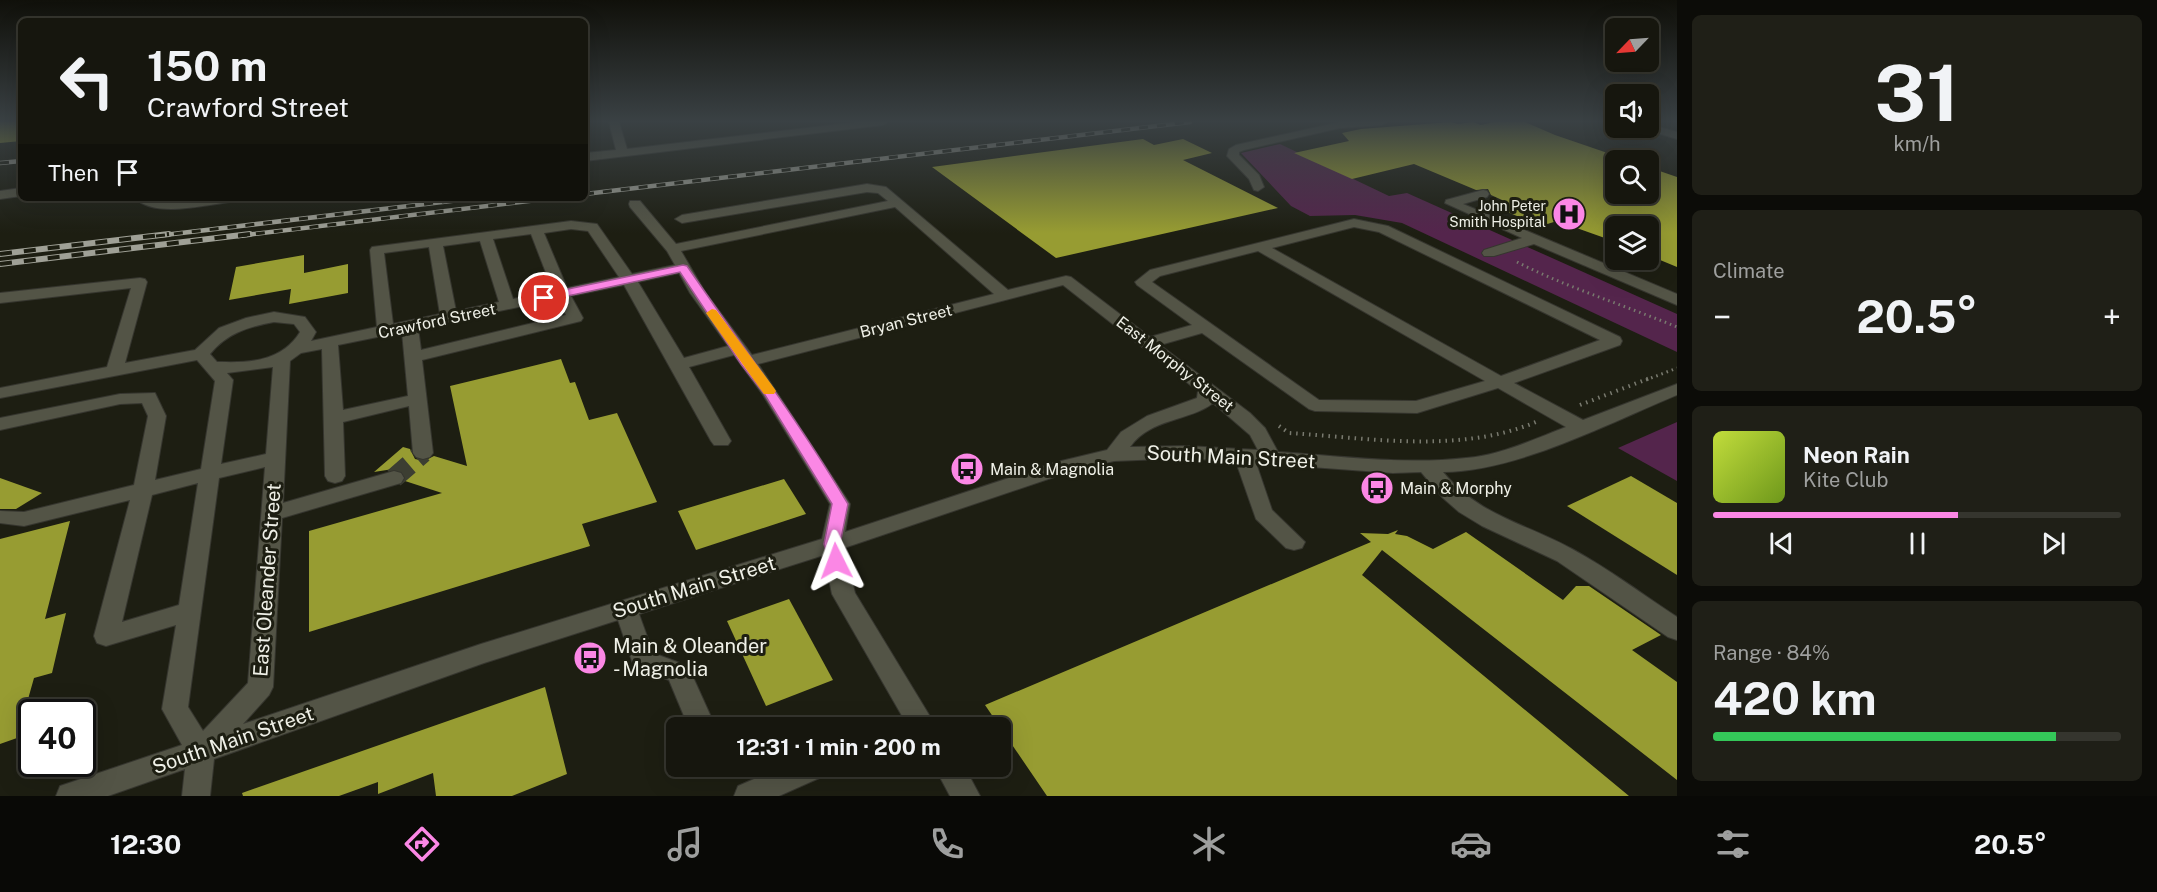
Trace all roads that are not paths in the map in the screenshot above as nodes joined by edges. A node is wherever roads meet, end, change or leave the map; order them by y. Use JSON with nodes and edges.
{"nodes":[{"id":1,"x":1236,"y":159,"type":"edge"},
{"id":2,"x":1258,"y":187,"type":"dead end"},
{"id":3,"x":18,"y":192,"type":"edge"},
{"id":4,"x":1483,"y":194,"type":"dead end"},
{"id":5,"x":0,"y":195,"type":"edge"},
{"id":6,"x":145,"y":201,"type":"edge"},
{"id":7,"x":205,"y":201,"type":"edge"},
{"id":8,"x":898,"y":203,"type":"junction"},
{"id":9,"x":635,"y":204,"type":"dead end"},
{"id":10,"x":682,"y":219,"type":"dead end"},
{"id":11,"x":536,"y":229,"type":"junction"},
{"id":12,"x":485,"y":236,"type":"junction"},
{"id":13,"x":1534,"y":239,"type":"junction"},
{"id":14,"x":435,"y":242,"type":"junction"},
{"id":15,"x":1260,"y":247,"type":"junction"},
{"id":16,"x":673,"y":249,"type":"junction"},
{"id":17,"x":1489,"y":253,"type":"road end"},
{"id":18,"x":683,"y":268,"type":"junction"},
{"id":19,"x":629,"y":280,"type":"junction"},
{"id":20,"x":1066,"y":280,"type":"joint"},
{"id":21,"x":562,"y":294,"type":"junction"},
{"id":22,"x":1005,"y":296,"type":"junction"},
{"id":23,"x":0,"y":298,"type":"edge"},
{"id":24,"x":1677,"y":300,"type":"edge"},
{"id":25,"x":508,"y":306,"type":"junction"},
{"id":26,"x":449,"y":318,"type":"junction"},
{"id":27,"x":410,"y":326,"type":"junction"},
{"id":28,"x":1204,"y":327,"type":"junction"},
{"id":29,"x":386,"y":332,"type":"junction"},
{"id":30,"x":1149,"y":343,"type":"junction"},
{"id":31,"x":330,"y":344,"type":"junction"},
{"id":32,"x":289,"y":353,"type":"junction"},
{"id":33,"x":742,"y":356,"type":"junction"},
{"id":34,"x":413,"y":357,"type":"junction"},
{"id":35,"x":206,"y":361,"type":"junction"},
{"id":36,"x":679,"y":364,"type":"junction"},
{"id":37,"x":115,"y":370,"type":"junction"},
{"id":38,"x":1500,"y":382,"type":"junction"},
{"id":39,"x":1205,"y":387,"type":"junction"},
{"id":40,"x":1677,"y":388,"type":"edge"},
{"id":41,"x":2,"y":395,"type":"edge"},
{"id":42,"x":417,"y":399,"type":"junction"},
{"id":43,"x":334,"y":418,"type":"junction"},
{"id":44,"x":0,"y":424,"type":"edge"},
{"id":45,"x":1581,"y":427,"type":"junction"},
{"id":46,"x":721,"y":441,"type":"dead end"},
{"id":47,"x":423,"y":453,"type":"dead end"},
{"id":48,"x":1114,"y":455,"type":"junction"},
{"id":49,"x":1245,"y":455,"type":"junction"},
{"id":50,"x":275,"y":458,"type":"junction"},
{"id":51,"x":1272,"y":458,"type":"junction"},
{"id":52,"x":1428,"y":466,"type":"junction"},
{"id":53,"x":210,"y":474,"type":"junction"},
{"id":54,"x":335,"y":476,"type":"dead end"},
{"id":55,"x":394,"y":478,"type":"tunnel mouth"},
{"id":56,"x":143,"y":490,"type":"junction"},
{"id":57,"x":271,"y":514,"type":"junction"},
{"id":58,"x":4,"y":517,"type":"dead end"},
{"id":59,"x":1294,"y":542,"type":"dead end"},
{"id":60,"x":832,"y":544,"type":"junction"},
{"id":61,"x":626,"y":609,"type":"junction"},
{"id":62,"x":190,"y":611,"type":"junction"},
{"id":63,"x":1677,"y":630,"type":"edge"},
{"id":64,"x":698,"y":717,"type":"edge"},
{"id":65,"x":913,"y":717,"type":"edge"},
{"id":66,"x":201,"y":752,"type":"junction"},
{"id":67,"x":791,"y":777,"type":"edge"},
{"id":68,"x":955,"y":777,"type":"edge"},
{"id":69,"x":70,"y":796,"type":"edge"},
{"id":70,"x":196,"y":796,"type":"edge"},
{"id":71,"x":748,"y":796,"type":"edge"},
{"id":72,"x":966,"y":796,"type":"edge"}],
"edges":[{"from":1,"to":2,"type":"street"},
{"from":3,"to":5,"type":"street"},
{"from":4,"to":13,"type":"street"},
{"from":6,"to":7,"type":"street"},
{"from":8,"to":10,"type":"street"},
{"from":8,"to":16,"type":"street"},
{"from":8,"to":22,"type":"street"},
{"from":9,"to":16,"type":"street"},
{"from":11,"to":12,"type":"street"},
{"from":11,"to":19,"type":"street"},
{"from":11,"to":21,"type":"street"},
{"from":12,"to":14,"type":"street"},
{"from":12,"to":25,"type":"street"},
{"from":13,"to":17,"type":"street"},
{"from":13,"to":24,"type":"street"},
{"from":14,"to":26,"type":"street"},
{"from":14,"to":29,"type":"street"},
{"from":15,"to":28,"type":"street"},
{"from":15,"to":38,"type":"street"},
{"from":15,"to":38,"type":"street"},
{"from":16,"to":18,"type":"street"},
{"from":18,"to":19,"type":"street","name":"Crawford Street"},
{"from":18,"to":33,"type":"street"},
{"from":19,"to":21,"type":"street","name":"Crawford Street"},
{"from":19,"to":36,"type":"street"},
{"from":20,"to":22,"type":"street","name":"Bryan Street"},
{"from":20,"to":30,"type":"street","name":"East Morphy Street"},
{"from":21,"to":25,"type":"street","name":"Crawford Street"},
{"from":21,"to":34,"type":"street"},
{"from":22,"to":33,"type":"street","name":"Bryan Street"},
{"from":23,"to":37,"type":"street"},
{"from":25,"to":26,"type":"street","name":"Crawford Street"},
{"from":26,"to":27,"type":"street","name":"Crawford Street"},
{"from":27,"to":29,"type":"street","name":"Crawford Street"},
{"from":27,"to":34,"type":"street"},
{"from":28,"to":30,"type":"street"},
{"from":28,"to":38,"type":"street"},
{"from":29,"to":31,"type":"street","name":"Crawford Street"},
{"from":30,"to":39,"type":"street","name":"East Morphy Street"},
{"from":31,"to":32,"type":"street","name":"Crawford Street"},
{"from":31,"to":43,"type":"street"},
{"from":32,"to":35,"type":"street","name":"Crawford Street"},
{"from":32,"to":35,"type":"street","name":"East Oleander Street"},
{"from":32,"to":50,"type":"street","name":"East Oleander Street"},
{"from":33,"to":36,"type":"street","name":"Bryan Street"},
{"from":33,"to":60,"type":"street"},
{"from":34,"to":42,"type":"street"},
{"from":35,"to":37,"type":"street"},
{"from":35,"to":53,"type":"street"},
{"from":36,"to":46,"type":"street"},
{"from":37,"to":41,"type":"street"},
{"from":38,"to":45,"type":"street"},
{"from":39,"to":48,"type":"street"},
{"from":39,"to":51,"type":"street","name":"East Morphy Street"},
{"from":40,"to":45,"type":"street","name":"South Main Street"},
{"from":42,"to":43,"type":"street"},
{"from":42,"to":47,"type":"street"},
{"from":43,"to":54,"type":"street"},
{"from":44,"to":56,"type":"street"},
{"from":45,"to":52,"type":"street","name":"South Main Street"},
{"from":48,"to":49,"type":"street","name":"South Main Street"},
{"from":48,"to":60,"type":"street","name":"South Main Street"},
{"from":49,"to":51,"type":"street","name":"South Main Street"},
{"from":49,"to":59,"type":"street"},
{"from":50,"to":53,"type":"street","name":"East Oleander Street"},
{"from":50,"to":57,"type":"street","name":"East Oleander Street"},
{"from":51,"to":52,"type":"street","name":"South Main Street"},
{"from":52,"to":63,"type":"street"},
{"from":53,"to":56,"type":"street","name":"East Oleander Street"},
{"from":53,"to":62,"type":"street"},
{"from":55,"to":57,"type":"street"},
{"from":56,"to":58,"type":"street","name":"East Oleander Street"},
{"from":56,"to":62,"type":"street"},
{"from":57,"to":66,"type":"street","name":"East Oleander Street"},
{"from":60,"to":61,"type":"street","name":"South Main Street"},
{"from":60,"to":65,"type":"street"},
{"from":61,"to":64,"type":"street"},
{"from":61,"to":66,"type":"street","name":"South Main Street"},
{"from":62,"to":66,"type":"street"},
{"from":66,"to":69,"type":"street","name":"South Main Street"},
{"from":66,"to":70,"type":"street"},
{"from":67,"to":71,"type":"street"},
{"from":68,"to":72,"type":"street"}]}
